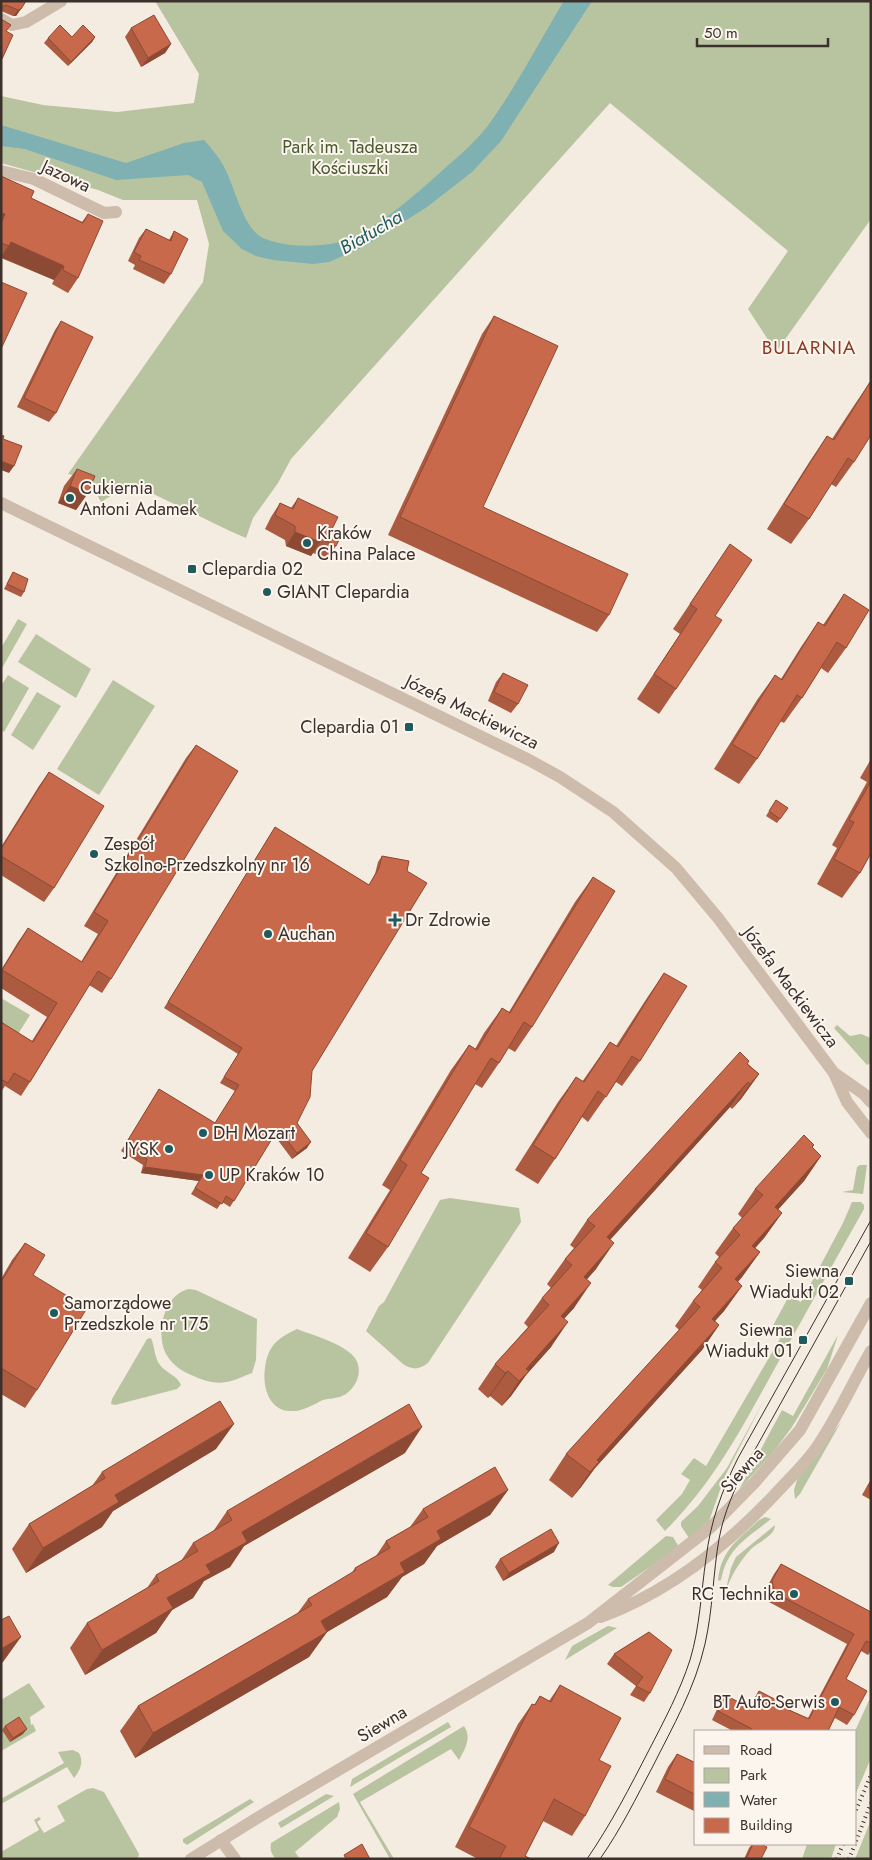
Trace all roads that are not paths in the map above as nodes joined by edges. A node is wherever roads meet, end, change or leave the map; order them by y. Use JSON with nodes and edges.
{"nodes":[{"id":1,"x":61,"y":1,"type":"edge"},
{"id":2,"x":1,"y":19,"type":"edge"},
{"id":3,"x":1,"y":172,"type":"edge"},
{"id":4,"x":116,"y":212,"type":"dead end"},
{"id":5,"x":2,"y":504,"type":"edge"},
{"id":6,"x":834,"y":1073,"type":"junction"},
{"id":7,"x":871,"y":1102,"type":"edge"},
{"id":8,"x":871,"y":1133,"type":"edge"},
{"id":9,"x":871,"y":1303,"type":"edge"},
{"id":10,"x":871,"y":1351,"type":"edge"},
{"id":11,"x":592,"y":1620,"type":"junction"},
{"id":12,"x":221,"y":1840,"type":"junction"},
{"id":13,"x":191,"y":1859,"type":"edge"},
{"id":14,"x":235,"y":1859,"type":"edge"}],
"edges":[{"from":1,"to":2,"type":"street"},
{"from":3,"to":4,"type":"street","name":"Jazowa"},
{"from":5,"to":6,"type":"street","name":"Józefa Mackiewicza"},
{"from":6,"to":7,"type":"street","name":"Józefa Mackiewicza"},
{"from":6,"to":8,"type":"street","name":"Józefa Mackiewicza"},
{"from":9,"to":11,"type":"street","name":"Siewna"},
{"from":10,"to":11,"type":"street","name":"Siewna"},
{"from":11,"to":12,"type":"street","name":"Siewna"},
{"from":12,"to":13,"type":"street","name":"Siewna"},
{"from":12,"to":14,"type":"street"}]}
